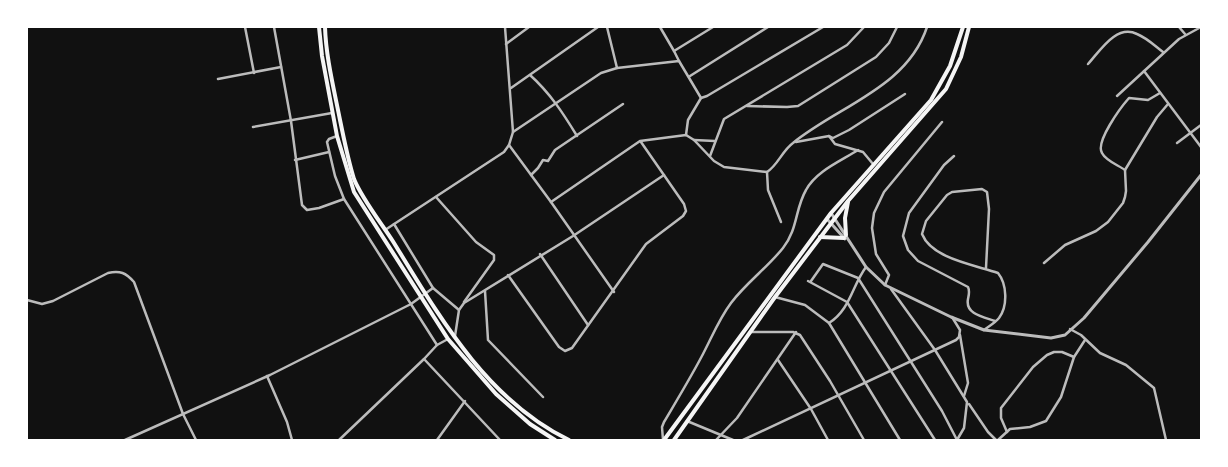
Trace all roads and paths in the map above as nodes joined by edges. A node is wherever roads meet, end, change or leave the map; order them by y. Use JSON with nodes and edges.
{"nodes":[{"id":1,"x":245,"y":27,"type":"edge"},
{"id":2,"x":274,"y":27,"type":"edge"},
{"id":3,"x":319,"y":27,"type":"edge"},
{"id":4,"x":325,"y":27,"type":"edge"},
{"id":5,"x":505,"y":27,"type":"edge"},
{"id":6,"x":530,"y":27,"type":"edge"},
{"id":7,"x":598,"y":27,"type":"edge"},
{"id":8,"x":607,"y":27,"type":"edge"},
{"id":9,"x":661,"y":27,"type":"edge"},
{"id":10,"x":713,"y":27,"type":"edge"},
{"id":11,"x":768,"y":27,"type":"edge"},
{"id":12,"x":823,"y":27,"type":"edge"},
{"id":13,"x":864,"y":27,"type":"edge"},
{"id":14,"x":897,"y":27,"type":"edge"},
{"id":15,"x":927,"y":27,"type":"edge"},
{"id":16,"x":963,"y":27,"type":"edge"},
{"id":17,"x":969,"y":27,"type":"edge"},
{"id":18,"x":1179,"y":27,"type":"edge"},
{"id":19,"x":1201,"y":27,"type":"edge"},
{"id":20,"x":1186,"y":34,"type":"junction"},
{"id":21,"x":506,"y":44,"type":"junction"},
{"id":22,"x":674,"y":51,"type":"junction"},
{"id":23,"x":1163,"y":52,"type":"junction"},
{"id":24,"x":680,"y":61,"type":"junction"},
{"id":25,"x":1088,"y":64,"type":"dead end"},
{"id":26,"x":281,"y":67,"type":"junction"},
{"id":27,"x":617,"y":68,"type":"junction"},
{"id":28,"x":1144,"y":71,"type":"junction"},
{"id":29,"x":254,"y":73,"type":"junction"},
{"id":30,"x":530,"y":75,"type":"junction"},
{"id":31,"x":690,"y":76,"type":"junction"},
{"id":32,"x":218,"y":79,"type":"dead end"},
{"id":33,"x":511,"y":88,"type":"junction"},
{"id":34,"x":1160,"y":93,"type":"junction"},
{"id":35,"x":905,"y":94,"type":"dead end"},
{"id":36,"x":1117,"y":96,"type":"dead end"},
{"id":37,"x":701,"y":98,"type":"junction"},
{"id":38,"x":556,"y":103,"type":"junction"},
{"id":39,"x":623,"y":104,"type":"dead end"},
{"id":40,"x":1168,"y":104,"type":"junction"},
{"id":41,"x":747,"y":106,"type":"junction"},
{"id":42,"x":332,"y":113,"type":"junction"},
{"id":43,"x":291,"y":121,"type":"junction"},
{"id":44,"x":942,"y":122,"type":"dead end"},
{"id":45,"x":1201,"y":125,"type":"edge"},
{"id":46,"x":253,"y":128,"type":"dead end"},
{"id":47,"x":513,"y":132,"type":"junction"},
{"id":48,"x":1191,"y":132,"type":"junction"},
{"id":49,"x":686,"y":135,"type":"junction"},
{"id":50,"x":337,"y":136,"type":"junction"},
{"id":51,"x":577,"y":136,"type":"junction"},
{"id":52,"x":829,"y":136,"type":"junction"},
{"id":53,"x":694,"y":140,"type":"junction"},
{"id":54,"x":640,"y":141,"type":"junction"},
{"id":55,"x":715,"y":141,"type":"junction"},
{"id":56,"x":793,"y":142,"type":"junction"},
{"id":57,"x":1177,"y":143,"type":"dead end"},
{"id":58,"x":509,"y":145,"type":"junction"},
{"id":59,"x":1201,"y":147,"type":"edge"},
{"id":60,"x":858,"y":150,"type":"junction"},
{"id":61,"x":329,"y":152,"type":"junction"},
{"id":62,"x":710,"y":156,"type":"junction"},
{"id":63,"x":954,"y":156,"type":"dead end"},
{"id":64,"x":295,"y":160,"type":"junction"},
{"id":65,"x":874,"y":164,"type":"junction"},
{"id":66,"x":1125,"y":170,"type":"junction"},
{"id":67,"x":767,"y":172,"type":"junction"},
{"id":68,"x":531,"y":174,"type":"junction"},
{"id":69,"x":664,"y":175,"type":"junction"},
{"id":70,"x":1201,"y":175,"type":"edge"},
{"id":71,"x":436,"y":197,"type":"junction"},
{"id":72,"x":344,"y":199,"type":"junction"},
{"id":73,"x":848,"y":201,"type":"junction"},
{"id":74,"x":551,"y":202,"type":"junction"},
{"id":75,"x":831,"y":214,"type":"junction"},
{"id":76,"x":835,"y":218,"type":"junction"},
{"id":77,"x":827,"y":219,"type":"junction"},
{"id":78,"x":781,"y":222,"type":"dead end"},
{"id":79,"x":394,"y":224,"type":"junction"},
{"id":80,"x":831,"y":224,"type":"junction"},
{"id":81,"x":385,"y":230,"type":"junction"},
{"id":82,"x":573,"y":236,"type":"junction"},
{"id":83,"x":845,"y":237,"type":"junction"},
{"id":84,"x":820,"y":238,"type":"junction"},
{"id":85,"x":540,"y":254,"type":"junction"},
{"id":86,"x":1044,"y":263,"type":"dead end"},
{"id":87,"x":866,"y":267,"type":"junction"},
{"id":88,"x":986,"y":268,"type":"junction"},
{"id":89,"x":508,"y":275,"type":"junction"},
{"id":90,"x":858,"y":278,"type":"junction"},
{"id":91,"x":885,"y":285,"type":"junction"},
{"id":92,"x":433,"y":288,"type":"junction"},
{"id":93,"x":891,"y":289,"type":"junction"},
{"id":94,"x":485,"y":291,"type":"junction"},
{"id":95,"x":614,"y":292,"type":"junction"},
{"id":96,"x":426,"y":293,"type":"junction"},
{"id":97,"x":421,"y":297,"type":"junction"},
{"id":98,"x":775,"y":297,"type":"junction"},
{"id":99,"x":27,"y":300,"type":"edge"},
{"id":100,"x":464,"y":302,"type":"junction"},
{"id":101,"x":848,"y":302,"type":"junction"},
{"id":102,"x":411,"y":304,"type":"junction"},
{"id":103,"x":458,"y":310,"type":"junction"},
{"id":104,"x":951,"y":317,"type":"junction"},
{"id":105,"x":995,"y":321,"type":"junction"},
{"id":106,"x":830,"y":323,"type":"junction"},
{"id":107,"x":588,"y":325,"type":"junction"},
{"id":108,"x":1070,"y":329,"type":"junction"},
{"id":109,"x":960,"y":330,"type":"junction"},
{"id":110,"x":984,"y":330,"type":"junction"},
{"id":111,"x":750,"y":332,"type":"junction"},
{"id":112,"x":796,"y":332,"type":"junction"},
{"id":113,"x":455,"y":338,"type":"junction"},
{"id":114,"x":448,"y":339,"type":"junction"},
{"id":115,"x":1085,"y":340,"type":"junction"},
{"id":116,"x":437,"y":345,"type":"junction"},
{"id":117,"x":935,"y":350,"type":"junction"},
{"id":118,"x":1074,"y":357,"type":"junction"},
{"id":119,"x":424,"y":359,"type":"junction"},
{"id":120,"x":778,"y":360,"type":"junction"},
{"id":121,"x":910,"y":362,"type":"junction"},
{"id":122,"x":891,"y":371,"type":"junction"},
{"id":123,"x":267,"y":376,"type":"junction"},
{"id":124,"x":866,"y":383,"type":"junction"},
{"id":125,"x":838,"y":396,"type":"junction"},
{"id":126,"x":543,"y":397,"type":"dead end"},
{"id":127,"x":964,"y":397,"type":"junction"},
{"id":128,"x":465,"y":401,"type":"junction"},
{"id":129,"x":967,"y":402,"type":"junction"},
{"id":130,"x":811,"y":409,"type":"junction"},
{"id":131,"x":183,"y":414,"type":"junction"},
{"id":132,"x":687,"y":420,"type":"junction"},
{"id":133,"x":1007,"y":432,"type":"junction"},
{"id":134,"x":720,"y":435,"type":"junction"},
{"id":135,"x":341,"y":439,"type":"edge"},
{"id":136,"x":125,"y":440,"type":"edge"},
{"id":137,"x":196,"y":440,"type":"edge"},
{"id":138,"x":292,"y":440,"type":"edge"},
{"id":139,"x":437,"y":440,"type":"edge"},
{"id":140,"x":500,"y":440,"type":"edge"},
{"id":141,"x":555,"y":440,"type":"edge"},
{"id":142,"x":568,"y":440,"type":"edge"},
{"id":143,"x":664,"y":440,"type":"edge"},
{"id":144,"x":674,"y":440,"type":"edge"},
{"id":145,"x":716,"y":440,"type":"edge"},
{"id":146,"x":733,"y":440,"type":"edge"},
{"id":147,"x":743,"y":440,"type":"edge"},
{"id":148,"x":828,"y":440,"type":"edge"},
{"id":149,"x":864,"y":440,"type":"edge"},
{"id":150,"x":900,"y":440,"type":"edge"},
{"id":151,"x":935,"y":440,"type":"edge"},
{"id":152,"x":997,"y":440,"type":"edge"},
{"id":153,"x":1166,"y":440,"type":"edge"}],
"edges":[{"from":1,"to":29,"type":"street"},
{"from":2,"to":26,"type":"street"},
{"from":3,"to":42,"type":"highway"},
{"from":4,"to":81,"type":"highway"},
{"from":5,"to":21,"type":"street"},
{"from":6,"to":21,"type":"street"},
{"from":7,"to":30,"type":"street"},
{"from":8,"to":27,"type":"street"},
{"from":9,"to":22,"type":"street"},
{"from":10,"to":22,"type":"street"},
{"from":11,"to":31,"type":"street"},
{"from":12,"to":37,"type":"street"},
{"from":13,"to":41,"type":"street"},
{"from":14,"to":41,"type":"street"},
{"from":15,"to":56,"type":"street"},
{"from":16,"to":65,"type":"highway"},
{"from":17,"to":73,"type":"highway"},
{"from":18,"to":20,"type":"street"},
{"from":19,"to":20,"type":"street"},
{"from":20,"to":23,"type":"street"},
{"from":21,"to":33,"type":"street"},
{"from":22,"to":24,"type":"street"},
{"from":23,"to":25,"type":"street"},
{"from":23,"to":28,"type":"street"},
{"from":24,"to":27,"type":"street"},
{"from":24,"to":31,"type":"street"},
{"from":26,"to":29,"type":"street"},
{"from":26,"to":43,"type":"street"},
{"from":27,"to":38,"type":"street"},
{"from":28,"to":34,"type":"street"},
{"from":28,"to":36,"type":"street"},
{"from":29,"to":32,"type":"street"},
{"from":30,"to":33,"type":"street"},
{"from":30,"to":38,"type":"street"},
{"from":31,"to":37,"type":"street"},
{"from":33,"to":47,"type":"street"},
{"from":34,"to":40,"type":"street"},
{"from":34,"to":66,"type":"street"},
{"from":35,"to":52,"type":"street"},
{"from":37,"to":49,"type":"street"},
{"from":38,"to":47,"type":"street"},
{"from":38,"to":51,"type":"street"},
{"from":39,"to":51,"type":"street"},
{"from":40,"to":48,"type":"street"},
{"from":40,"to":66,"type":"street"},
{"from":41,"to":55,"type":"street"},
{"from":42,"to":43,"type":"street"},
{"from":42,"to":50,"type":"highway"},
{"from":43,"to":46,"type":"street"},
{"from":43,"to":64,"type":"street"},
{"from":44,"to":91,"type":"street"},
{"from":45,"to":48,"type":"street"},
{"from":47,"to":58,"type":"street"},
{"from":48,"to":57,"type":"street"},
{"from":48,"to":59,"type":"street"},
{"from":49,"to":53,"type":"street"},
{"from":49,"to":54,"type":"street"},
{"from":50,"to":61,"type":"street"},
{"from":50,"to":97,"type":"highway"},
{"from":51,"to":68,"type":"street"},
{"from":52,"to":56,"type":"street"},
{"from":52,"to":60,"type":"street"},
{"from":53,"to":55,"type":"street"},
{"from":53,"to":62,"type":"street"},
{"from":54,"to":69,"type":"street"},
{"from":54,"to":74,"type":"street"},
{"from":55,"to":62,"type":"street"},
{"from":56,"to":67,"type":"street"},
{"from":58,"to":68,"type":"street"},
{"from":58,"to":71,"type":"street"},
{"from":60,"to":65,"type":"street"},
{"from":60,"to":143,"type":"street"},
{"from":61,"to":64,"type":"street"},
{"from":61,"to":72,"type":"street"},
{"from":62,"to":67,"type":"street"},
{"from":63,"to":105,"type":"street"},
{"from":64,"to":72,"type":"street"},
{"from":65,"to":75,"type":"highway"},
{"from":66,"to":86,"type":"street"},
{"from":67,"to":78,"type":"street"},
{"from":68,"to":74,"type":"street"},
{"from":69,"to":82,"type":"street"},
{"from":69,"to":95,"type":"street"},
{"from":70,"to":108,"type":"street"},
{"from":71,"to":79,"type":"street"},
{"from":71,"to":100,"type":"street"},
{"from":72,"to":102,"type":"street"},
{"from":73,"to":76,"type":"highway"},
{"from":73,"to":83,"type":"highway"},
{"from":74,"to":82,"type":"street"},
{"from":75,"to":76,"type":"street"},
{"from":75,"to":77,"type":"highway"},
{"from":76,"to":80,"type":"highway"},
{"from":76,"to":83,"type":"street"},
{"from":77,"to":80,"type":"street"},
{"from":77,"to":143,"type":"highway"},
{"from":79,"to":81,"type":"street"},
{"from":79,"to":92,"type":"street"},
{"from":80,"to":83,"type":"street"},
{"from":80,"to":84,"type":"highway"},
{"from":81,"to":96,"type":"highway"},
{"from":82,"to":85,"type":"street"},
{"from":82,"to":95,"type":"street"},
{"from":83,"to":84,"type":"highway"},
{"from":83,"to":87,"type":"street"},
{"from":84,"to":98,"type":"highway"},
{"from":85,"to":89,"type":"street"},
{"from":85,"to":107,"type":"street"},
{"from":87,"to":90,"type":"street"},
{"from":87,"to":91,"type":"street"},
{"from":88,"to":88,"type":"street"},
{"from":88,"to":105,"type":"street"},
{"from":89,"to":94,"type":"street"},
{"from":89,"to":107,"type":"street"},
{"from":90,"to":101,"type":"street"},
{"from":90,"to":101,"type":"street"},
{"from":90,"to":121,"type":"street"},
{"from":91,"to":93,"type":"street"},
{"from":92,"to":96,"type":"street"},
{"from":92,"to":103,"type":"street"},
{"from":93,"to":104,"type":"street"},
{"from":93,"to":117,"type":"street"},
{"from":94,"to":100,"type":"street"},
{"from":94,"to":126,"type":"street"},
{"from":95,"to":107,"type":"street"},
{"from":96,"to":97,"type":"street"},
{"from":96,"to":113,"type":"highway"},
{"from":97,"to":102,"type":"street"},
{"from":97,"to":114,"type":"highway"},
{"from":98,"to":106,"type":"street"},
{"from":98,"to":111,"type":"highway"},
{"from":99,"to":131,"type":"street"},
{"from":100,"to":103,"type":"street"},
{"from":101,"to":106,"type":"street"},
{"from":101,"to":122,"type":"street"},
{"from":102,"to":116,"type":"street"},
{"from":102,"to":123,"type":"street"},
{"from":103,"to":113,"type":"street"},
{"from":104,"to":109,"type":"street"},
{"from":104,"to":110,"type":"street"},
{"from":105,"to":110,"type":"street"},
{"from":106,"to":124,"type":"street"},
{"from":108,"to":110,"type":"street"},
{"from":108,"to":115,"type":"street"},
{"from":109,"to":117,"type":"street"},
{"from":109,"to":127,"type":"street"},
{"from":111,"to":112,"type":"street"},
{"from":111,"to":132,"type":"highway"},
{"from":112,"to":120,"type":"street"},
{"from":112,"to":125,"type":"street"},
{"from":113,"to":142,"type":"highway"},
{"from":114,"to":116,"type":"street"},
{"from":114,"to":141,"type":"highway"},
{"from":115,"to":118,"type":"street"},
{"from":115,"to":153,"type":"street"},
{"from":116,"to":119,"type":"street"},
{"from":117,"to":121,"type":"street"},
{"from":117,"to":127,"type":"street"},
{"from":118,"to":133,"type":"street"},
{"from":118,"to":133,"type":"street"},
{"from":119,"to":128,"type":"street"},
{"from":119,"to":135,"type":"street"},
{"from":120,"to":130,"type":"street"},
{"from":120,"to":134,"type":"street"},
{"from":121,"to":122,"type":"street"},
{"from":121,"to":129,"type":"street"},
{"from":122,"to":124,"type":"street"},
{"from":122,"to":151,"type":"street"},
{"from":123,"to":131,"type":"street"},
{"from":123,"to":138,"type":"street"},
{"from":124,"to":125,"type":"street"},
{"from":124,"to":150,"type":"street"},
{"from":125,"to":130,"type":"street"},
{"from":125,"to":149,"type":"street"},
{"from":127,"to":129,"type":"street"},
{"from":128,"to":139,"type":"street"},
{"from":128,"to":140,"type":"street"},
{"from":129,"to":152,"type":"street"},
{"from":130,"to":147,"type":"street"},
{"from":130,"to":148,"type":"street"},
{"from":131,"to":136,"type":"street"},
{"from":131,"to":137,"type":"street"},
{"from":132,"to":134,"type":"street"},
{"from":132,"to":144,"type":"highway"},
{"from":133,"to":152,"type":"street"},
{"from":134,"to":145,"type":"street"},
{"from":134,"to":146,"type":"street"}]}
